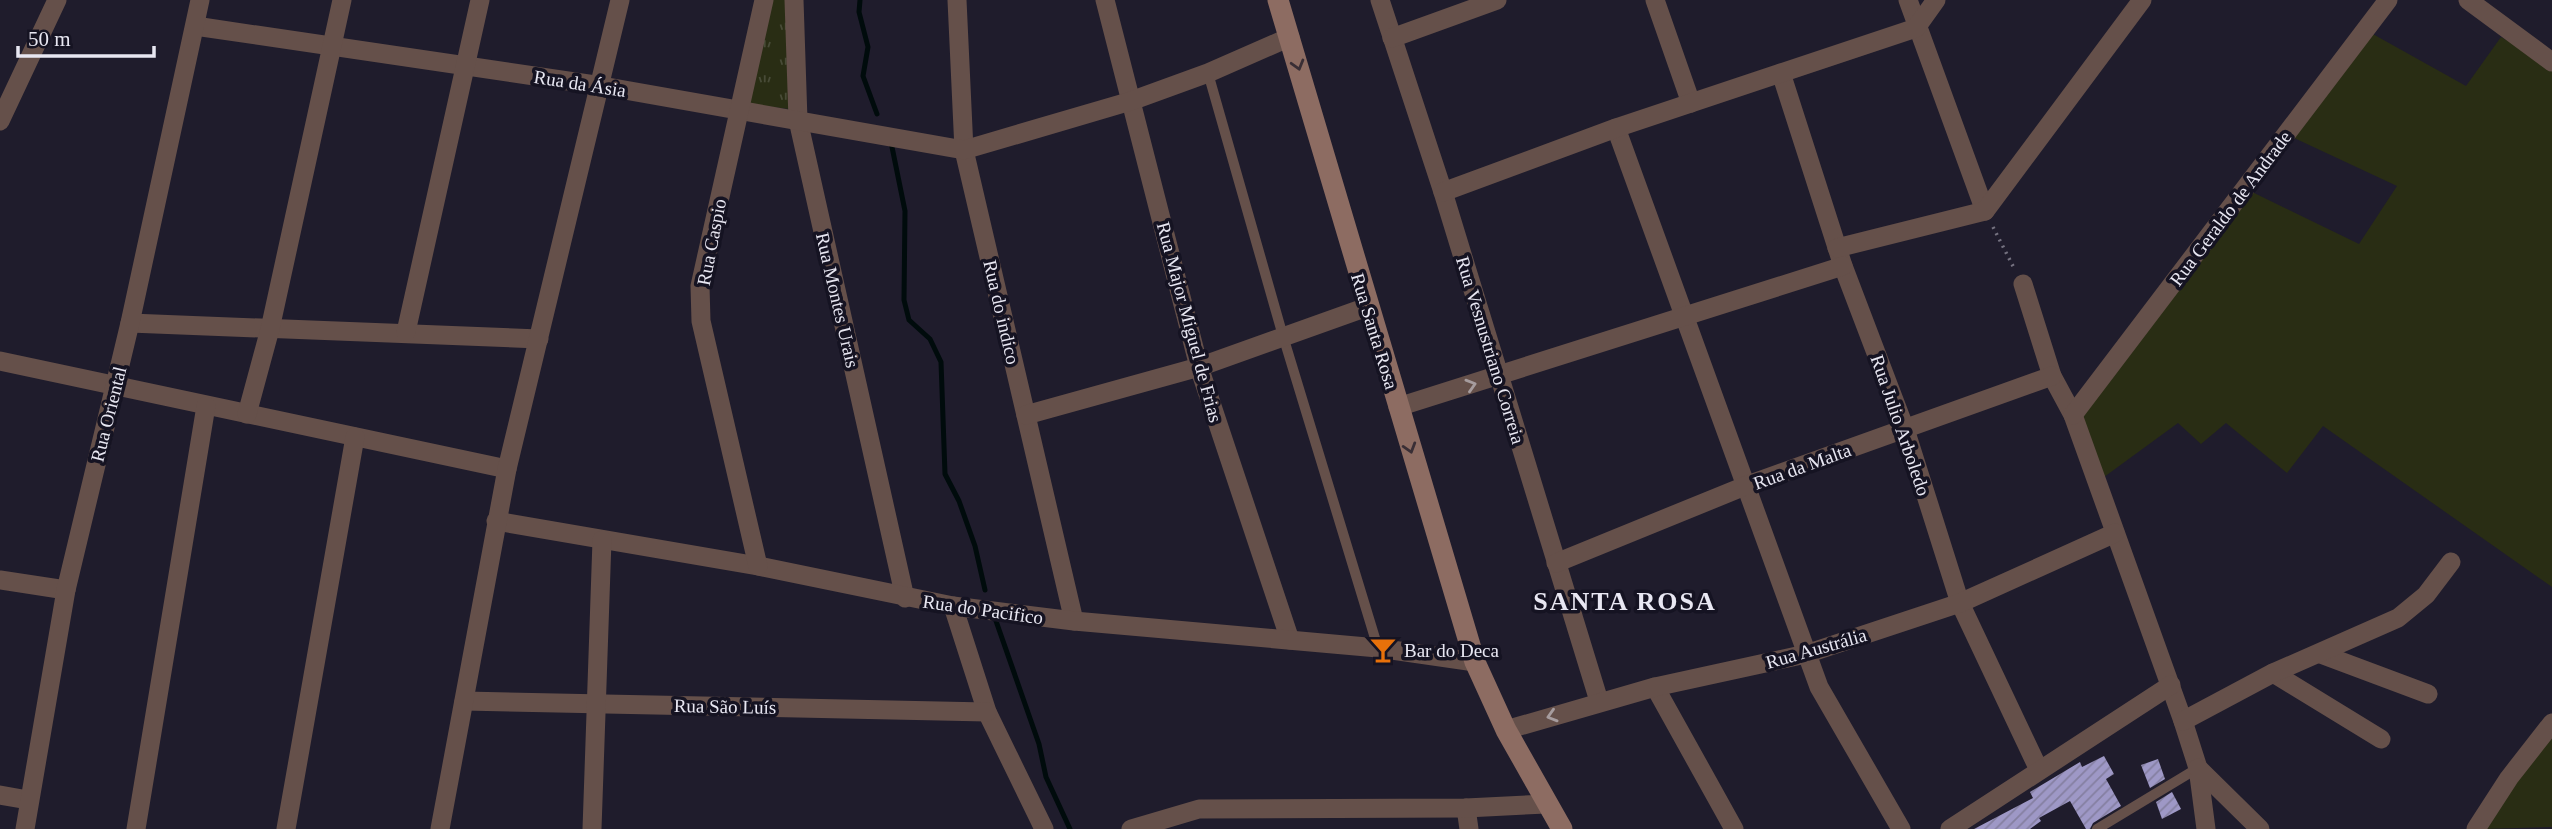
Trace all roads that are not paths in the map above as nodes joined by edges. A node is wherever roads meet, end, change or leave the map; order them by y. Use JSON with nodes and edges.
{"nodes":[{"id":1,"x":57,"y":0,"type":"edge"},
{"id":2,"x":200,"y":0,"type":"edge"},
{"id":3,"x":342,"y":0,"type":"edge"},
{"id":4,"x":480,"y":0,"type":"edge"},
{"id":5,"x":620,"y":0,"type":"edge"},
{"id":6,"x":764,"y":0,"type":"edge"},
{"id":7,"x":794,"y":0,"type":"edge"},
{"id":8,"x":957,"y":0,"type":"edge"},
{"id":9,"x":1105,"y":0,"type":"edge"},
{"id":10,"x":1278,"y":0,"type":"edge"},
{"id":11,"x":1380,"y":0,"type":"edge"},
{"id":12,"x":1497,"y":0,"type":"edge"},
{"id":13,"x":1655,"y":0,"type":"edge"},
{"id":14,"x":1908,"y":0,"type":"edge"},
{"id":15,"x":1936,"y":0,"type":"edge"},
{"id":16,"x":2142,"y":0,"type":"edge"},
{"id":17,"x":2388,"y":0,"type":"edge"},
{"id":18,"x":2468,"y":0,"type":"edge"},
{"id":19,"x":195,"y":26,"type":"junction"},
{"id":20,"x":1916,"y":28,"type":"junction"},
{"id":21,"x":1290,"y":37,"type":"junction"},
{"id":22,"x":1392,"y":38,"type":"junction"},
{"id":23,"x":332,"y":44,"type":"junction"},
{"id":24,"x":2552,"y":62,"type":"edge"},
{"id":25,"x":466,"y":64,"type":"junction"},
{"id":26,"x":1208,"y":73,"type":"junction"},
{"id":27,"x":1781,"y":73,"type":"junction"},
{"id":28,"x":602,"y":86,"type":"junction"},
{"id":29,"x":1131,"y":101,"type":"junction"},
{"id":30,"x":1691,"y":103,"type":"junction"},
{"id":31,"x":739,"y":111,"type":"junction"},
{"id":32,"x":798,"y":120,"type":"junction"},
{"id":33,"x":0,"y":121,"type":"edge"},
{"id":34,"x":1616,"y":128,"type":"junction"},
{"id":35,"x":964,"y":150,"type":"junction"},
{"id":36,"x":1443,"y":192,"type":"junction"},
{"id":37,"x":1985,"y":211,"type":"junction"},
{"id":38,"x":1840,"y":257,"type":"junction"},
{"id":39,"x":2022,"y":284,"type":"road end"},
{"id":40,"x":1367,"y":307,"type":"junction"},
{"id":41,"x":1685,"y":318,"type":"junction"},
{"id":42,"x":130,"y":323,"type":"junction"},
{"id":43,"x":270,"y":329,"type":"junction"},
{"id":44,"x":406,"y":332,"type":"junction"},
{"id":45,"x":1283,"y":336,"type":"junction"},
{"id":46,"x":539,"y":339,"type":"junction"},
{"id":47,"x":0,"y":361,"type":"edge"},
{"id":48,"x":1199,"y":367,"type":"junction"},
{"id":49,"x":1498,"y":376,"type":"junction"},
{"id":50,"x":2052,"y":376,"type":"junction"},
{"id":51,"x":113,"y":388,"type":"junction"},
{"id":52,"x":206,"y":406,"type":"junction"},
{"id":53,"x":1398,"y":407,"type":"junction"},
{"id":54,"x":247,"y":414,"type":"junction"},
{"id":55,"x":1026,"y":415,"type":"junction"},
{"id":56,"x":2073,"y":415,"type":"junction"},
{"id":57,"x":1905,"y":429,"type":"junction"},
{"id":58,"x":355,"y":437,"type":"junction"},
{"id":59,"x":507,"y":469,"type":"junction"},
{"id":60,"x":1745,"y":486,"type":"junction"},
{"id":61,"x":496,"y":521,"type":"junction"},
{"id":62,"x":2115,"y":533,"type":"junction"},
{"id":63,"x":602,"y":540,"type":"junction"},
{"id":64,"x":2451,"y":562,"type":"dead end"},
{"id":65,"x":1556,"y":563,"type":"junction"},
{"id":66,"x":758,"y":566,"type":"junction"},
{"id":67,"x":0,"y":580,"type":"edge"},
{"id":68,"x":66,"y":590,"type":"junction"},
{"id":69,"x":905,"y":598,"type":"junction"},
{"id":70,"x":1959,"y":603,"type":"junction"},
{"id":71,"x":953,"y":606,"type":"junction"},
{"id":72,"x":1074,"y":621,"type":"junction"},
{"id":73,"x":1290,"y":640,"type":"junction"},
{"id":74,"x":1378,"y":648,"type":"junction"},
{"id":75,"x":1806,"y":654,"type":"junction"},
{"id":76,"x":2321,"y":654,"type":"junction"},
{"id":77,"x":1475,"y":662,"type":"junction"},
{"id":78,"x":2273,"y":673,"type":"junction"},
{"id":79,"x":2171,"y":685,"type":"junction"},
{"id":80,"x":1655,"y":687,"type":"junction"},
{"id":81,"x":2428,"y":694,"type":"dead end"},
{"id":82,"x":464,"y":701,"type":"junction"},
{"id":83,"x":1599,"y":701,"type":"junction"},
{"id":84,"x":597,"y":703,"type":"junction"},
{"id":85,"x":987,"y":712,"type":"junction"},
{"id":86,"x":2182,"y":721,"type":"junction"},
{"id":87,"x":2552,"y":723,"type":"edge"},
{"id":88,"x":1506,"y":730,"type":"junction"},
{"id":89,"x":2381,"y":739,"type":"dead end"},
{"id":90,"x":2198,"y":768,"type":"junction"},
{"id":91,"x":2039,"y":770,"type":"junction"},
{"id":92,"x":0,"y":795,"type":"edge"},
{"id":93,"x":28,"y":800,"type":"junction"},
{"id":94,"x":1546,"y":804,"type":"junction"},
{"id":95,"x":1466,"y":808,"type":"junction"},
{"id":96,"x":1141,"y":827,"type":"edge"},
{"id":97,"x":25,"y":829,"type":"edge"},
{"id":98,"x":136,"y":829,"type":"edge"},
{"id":99,"x":286,"y":829,"type":"edge"},
{"id":100,"x":439,"y":829,"type":"edge"},
{"id":101,"x":592,"y":829,"type":"edge"},
{"id":102,"x":1044,"y":829,"type":"edge"},
{"id":103,"x":1469,"y":829,"type":"edge"},
{"id":104,"x":1562,"y":829,"type":"edge"},
{"id":105,"x":1734,"y":829,"type":"edge"},
{"id":106,"x":1901,"y":829,"type":"edge"},
{"id":107,"x":1950,"y":829,"type":"edge"},
{"id":108,"x":2097,"y":829,"type":"edge"},
{"id":109,"x":2206,"y":829,"type":"edge"},
{"id":110,"x":2260,"y":829,"type":"edge"},
{"id":111,"x":2476,"y":829,"type":"edge"}],
"edges":[{"from":1,"to":33,"type":"street"},
{"from":2,"to":19,"type":"street","name":"Rua Oriental"},
{"from":3,"to":23,"type":"street"},
{"from":4,"to":25,"type":"street"},
{"from":5,"to":28,"type":"street"},
{"from":6,"to":31,"type":"street","name":"Rua Caspio"},
{"from":7,"to":32,"type":"street","name":"Rua Montes Urais"},
{"from":8,"to":35,"type":"street","name":"Rua do indico"},
{"from":9,"to":29,"type":"street","name":"Rua Major Miguel de Frias"},
{"from":10,"to":21,"type":"street","name":"Rua Santa Rosa"},
{"from":11,"to":22,"type":"street","name":"Rua Vesnustriano Correia"},
{"from":12,"to":22,"type":"street"},
{"from":13,"to":30,"type":"street"},
{"from":14,"to":20,"type":"street"},
{"from":15,"to":20,"type":"street"},
{"from":16,"to":37,"type":"street"},
{"from":17,"to":56,"type":"street","name":"Rua Geraldo de Andrade"},
{"from":18,"to":24,"type":"street"},
{"from":19,"to":23,"type":"street","name":"Rua da Ásia"},
{"from":19,"to":42,"type":"street","name":"Rua Oriental"},
{"from":20,"to":27,"type":"street"},
{"from":20,"to":37,"type":"street"},
{"from":21,"to":26,"type":"street"},
{"from":21,"to":40,"type":"street","name":"Rua Santa Rosa","one_way":true},
{"from":22,"to":36,"type":"street","name":"Rua Vesnustriano Correia"},
{"from":23,"to":25,"type":"street","name":"Rua da Ásia"},
{"from":23,"to":43,"type":"street"},
{"from":25,"to":28,"type":"street","name":"Rua da Ásia"},
{"from":25,"to":44,"type":"street"},
{"from":26,"to":29,"type":"street"},
{"from":26,"to":45,"type":"lane"},
{"from":27,"to":30,"type":"street"},
{"from":27,"to":38,"type":"street","name":"Rua Julio Arboledo"},
{"from":28,"to":31,"type":"street","name":"Rua da Ásia"},
{"from":28,"to":46,"type":"street"},
{"from":29,"to":35,"type":"street"},
{"from":29,"to":48,"type":"street","name":"Rua Major Miguel de Frias"},
{"from":30,"to":34,"type":"street"},
{"from":31,"to":32,"type":"street","name":"Rua da Ásia"},
{"from":31,"to":66,"type":"street","name":"Rua Caspio"},
{"from":32,"to":35,"type":"street","name":"Rua da Ásia"},
{"from":32,"to":69,"type":"street","name":"Rua Montes Urais"},
{"from":34,"to":36,"type":"street"},
{"from":34,"to":41,"type":"street"},
{"from":35,"to":55,"type":"street","name":"Rua do indico"},
{"from":36,"to":49,"type":"street","name":"Rua Vesnustriano Correia"},
{"from":37,"to":38,"type":"street"},
{"from":38,"to":41,"type":"street"},
{"from":38,"to":57,"type":"street","name":"Rua Julio Arboledo"},
{"from":39,"to":50,"type":"street"},
{"from":40,"to":45,"type":"street"},
{"from":40,"to":53,"type":"street","name":"Rua Santa Rosa"},
{"from":41,"to":49,"type":"street"},
{"from":41,"to":60,"type":"street"},
{"from":42,"to":43,"type":"street"},
{"from":42,"to":51,"type":"street","name":"Rua Oriental"},
{"from":43,"to":44,"type":"street"},
{"from":43,"to":54,"type":"street"},
{"from":44,"to":46,"type":"street"},
{"from":45,"to":48,"type":"street"},
{"from":45,"to":74,"type":"lane"},
{"from":46,"to":59,"type":"street"},
{"from":47,"to":51,"type":"street"},
{"from":48,"to":55,"type":"street"},
{"from":48,"to":73,"type":"street","name":"Rua Major Miguel de Frias"},
{"from":53,"to":49,"type":"street","one_way":true},
{"from":49,"to":65,"type":"street","name":"Rua Vesnustriano Correia"},
{"from":50,"to":56,"type":"street"},
{"from":50,"to":57,"type":"street","name":"Rua da Malta"},
{"from":51,"to":52,"type":"street"},
{"from":51,"to":68,"type":"street","name":"Rua Oriental"},
{"from":52,"to":54,"type":"street"},
{"from":52,"to":98,"type":"street"},
{"from":53,"to":77,"type":"street","name":"Rua Santa Rosa","one_way":true},
{"from":54,"to":58,"type":"street"},
{"from":55,"to":72,"type":"street","name":"Rua do indico"},
{"from":56,"to":62,"type":"street"},
{"from":57,"to":60,"type":"street","name":"Rua da Malta"},
{"from":57,"to":70,"type":"street","name":"Rua Julio Arboledo"},
{"from":58,"to":59,"type":"street"},
{"from":58,"to":99,"type":"street"},
{"from":59,"to":61,"type":"street"},
{"from":60,"to":65,"type":"street","name":"Rua da Malta"},
{"from":60,"to":75,"type":"street"},
{"from":61,"to":63,"type":"street","name":"Rua do Pacifico"},
{"from":61,"to":82,"type":"street"},
{"from":62,"to":70,"type":"street","name":"Rua Austrália"},
{"from":62,"to":79,"type":"street"},
{"from":63,"to":66,"type":"street","name":"Rua do Pacifico"},
{"from":63,"to":84,"type":"street"},
{"from":64,"to":76,"type":"street"},
{"from":65,"to":83,"type":"street","name":"Rua Vesnustriano Correia"},
{"from":66,"to":69,"type":"street","name":"Rua do Pacifico"},
{"from":67,"to":68,"type":"street"},
{"from":68,"to":93,"type":"street","name":"Rua Oriental"},
{"from":69,"to":71,"type":"street","name":"Rua do Pacifico"},
{"from":70,"to":75,"type":"street","name":"Rua Austrália"},
{"from":70,"to":91,"type":"street","name":"Rua Julio Arboledo"},
{"from":71,"to":72,"type":"street","name":"Rua do Pacifico"},
{"from":71,"to":85,"type":"street"},
{"from":72,"to":73,"type":"street","name":"Rua do Pacifico"},
{"from":73,"to":74,"type":"street","name":"Rua do Pacifico"},
{"from":74,"to":77,"type":"street","name":"Rua do Pacifico"},
{"from":75,"to":80,"type":"street","name":"Rua Austrália"},
{"from":75,"to":106,"type":"street"},
{"from":76,"to":78,"type":"street"},
{"from":76,"to":81,"type":"street"},
{"from":77,"to":88,"type":"street","name":"Rua Santa Rosa"},
{"from":78,"to":86,"type":"street"},
{"from":78,"to":89,"type":"street"},
{"from":79,"to":86,"type":"street"},
{"from":79,"to":91,"type":"street"},
{"from":80,"to":83,"type":"street","name":"Rua Austrália"},
{"from":80,"to":105,"type":"street"},
{"from":82,"to":84,"type":"street","name":"Rua São Luís"},
{"from":82,"to":100,"type":"street"},
{"from":83,"to":88,"type":"street","name":"Rua Austrália","one_way":true},
{"from":84,"to":85,"type":"street","name":"Rua São Luís"},
{"from":84,"to":101,"type":"street"},
{"from":85,"to":102,"type":"street"},
{"from":86,"to":90,"type":"street"},
{"from":87,"to":111,"type":"street"},
{"from":88,"to":94,"type":"street","name":"Rua Santa Rosa"},
{"from":90,"to":108,"type":"lane"},
{"from":90,"to":109,"type":"street"},
{"from":90,"to":110,"type":"street"},
{"from":91,"to":107,"type":"street"},
{"from":92,"to":93,"type":"street"},
{"from":93,"to":97,"type":"street","name":"Rua Oriental"},
{"from":94,"to":95,"type":"street"},
{"from":94,"to":104,"type":"street","name":"Rua Santa Rosa"},
{"from":95,"to":96,"type":"street"},
{"from":95,"to":103,"type":"street"}]}
